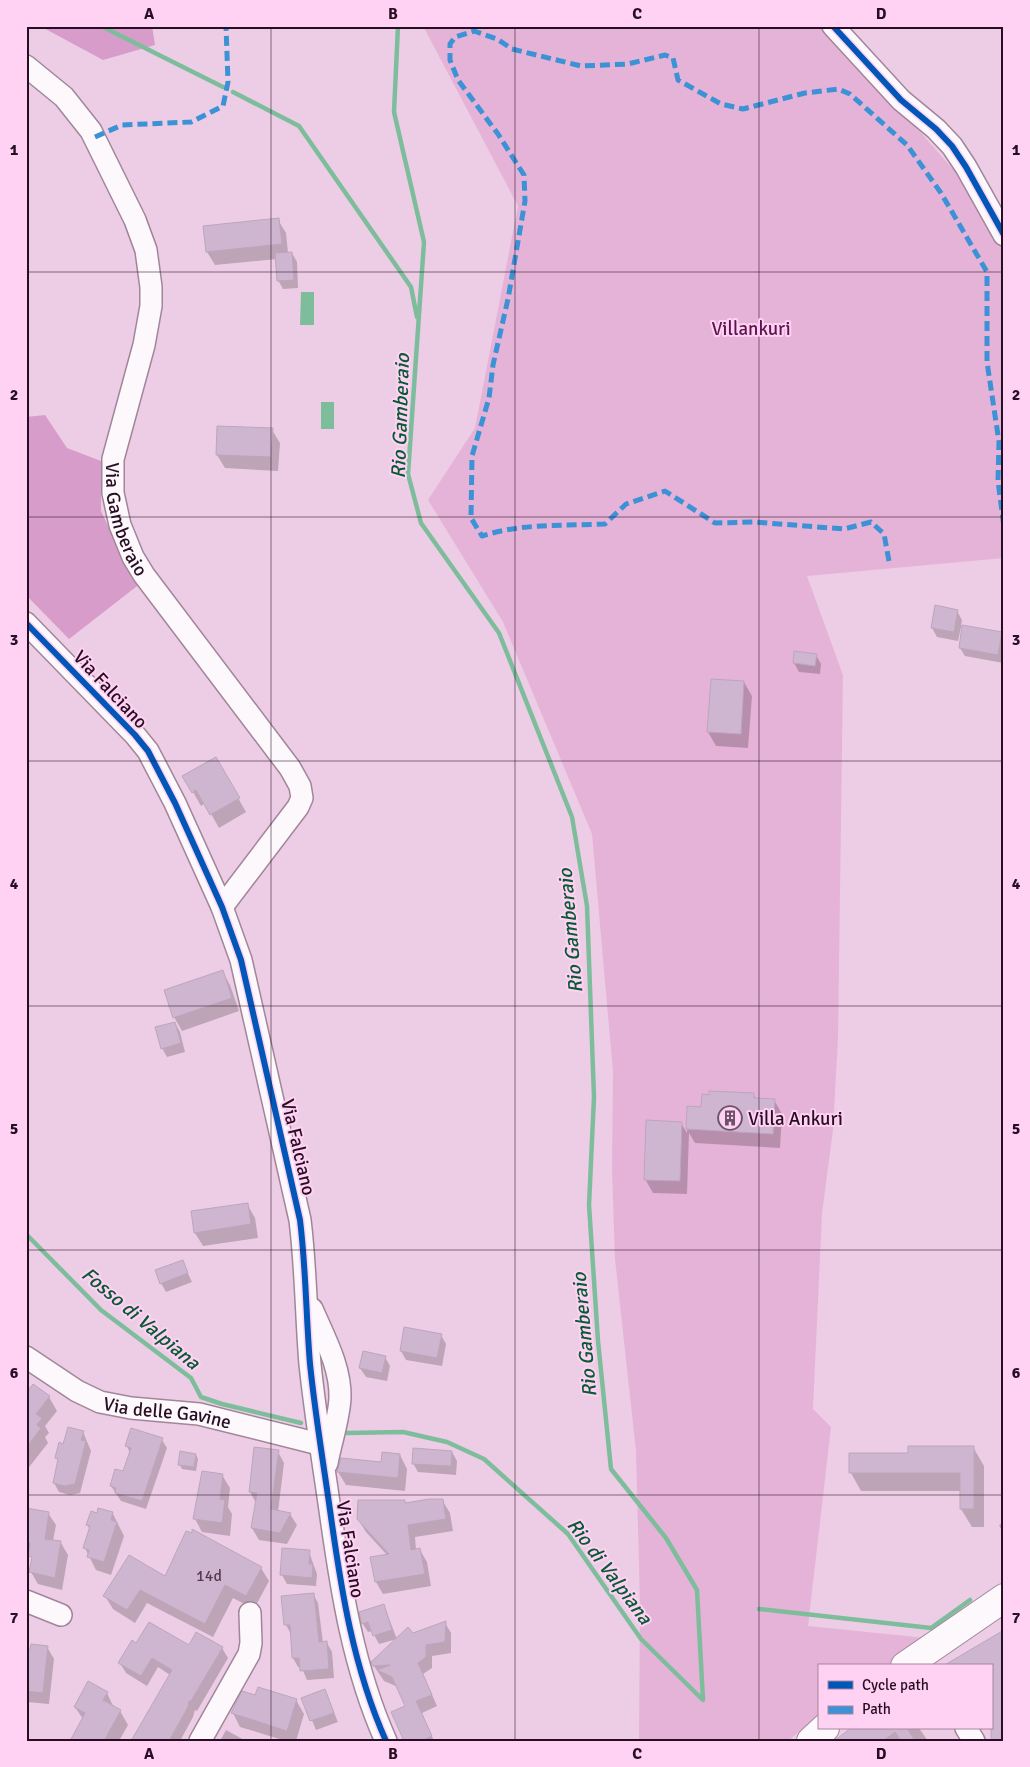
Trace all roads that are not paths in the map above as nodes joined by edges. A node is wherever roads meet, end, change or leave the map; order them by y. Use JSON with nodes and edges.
{"nodes":[{"id":1,"x":833,"y":26,"type":"edge"},
{"id":2,"x":26,"y":66,"type":"edge"},
{"id":3,"x":1004,"y":236,"type":"edge"},
{"id":4,"x":26,"y":623,"type":"edge"},
{"id":5,"x":222,"y":908,"type":"junction"},
{"id":6,"x":307,"y":1298,"type":"junction"},
{"id":7,"x":27,"y":1359,"type":"edge"},
{"id":8,"x":319,"y":1444,"type":"junction"},
{"id":9,"x":324,"y":1473,"type":"junction"},
{"id":10,"x":1004,"y":1598,"type":"edge"},
{"id":11,"x":26,"y":1600,"type":"edge"},
{"id":12,"x":250,"y":1613,"type":"dead end"},
{"id":13,"x":61,"y":1615,"type":"dead end"},
{"id":14,"x":917,"y":1662,"type":"edge"},
{"id":15,"x":823,"y":1730,"type":"edge"},
{"id":16,"x":967,"y":1730,"type":"edge"},
{"id":17,"x":200,"y":1741,"type":"edge"},
{"id":18,"x":386,"y":1741,"type":"edge"},
{"id":19,"x":811,"y":1741,"type":"edge"},
{"id":20,"x":974,"y":1741,"type":"edge"}],
"edges":[{"from":1,"to":3,"type":"street"},
{"from":2,"to":5,"type":"street","name":"Via Gamberaio"},
{"from":4,"to":5,"type":"street","name":"Via Falciano"},
{"from":5,"to":6,"type":"street","name":"Via Falciano"},
{"from":6,"to":8,"type":"street","name":"Via Falciano"},
{"from":6,"to":9,"type":"street"},
{"from":7,"to":8,"type":"street","name":"Via delle Gavine"},
{"from":8,"to":9,"type":"street","name":"Via Falciano"},
{"from":9,"to":18,"type":"street","name":"Via Falciano"},
{"from":10,"to":14,"type":"main road"},
{"from":11,"to":13,"type":"street"},
{"from":12,"to":17,"type":"street"},
{"from":15,"to":19,"type":"main road"},
{"from":16,"to":20,"type":"street"}]}
